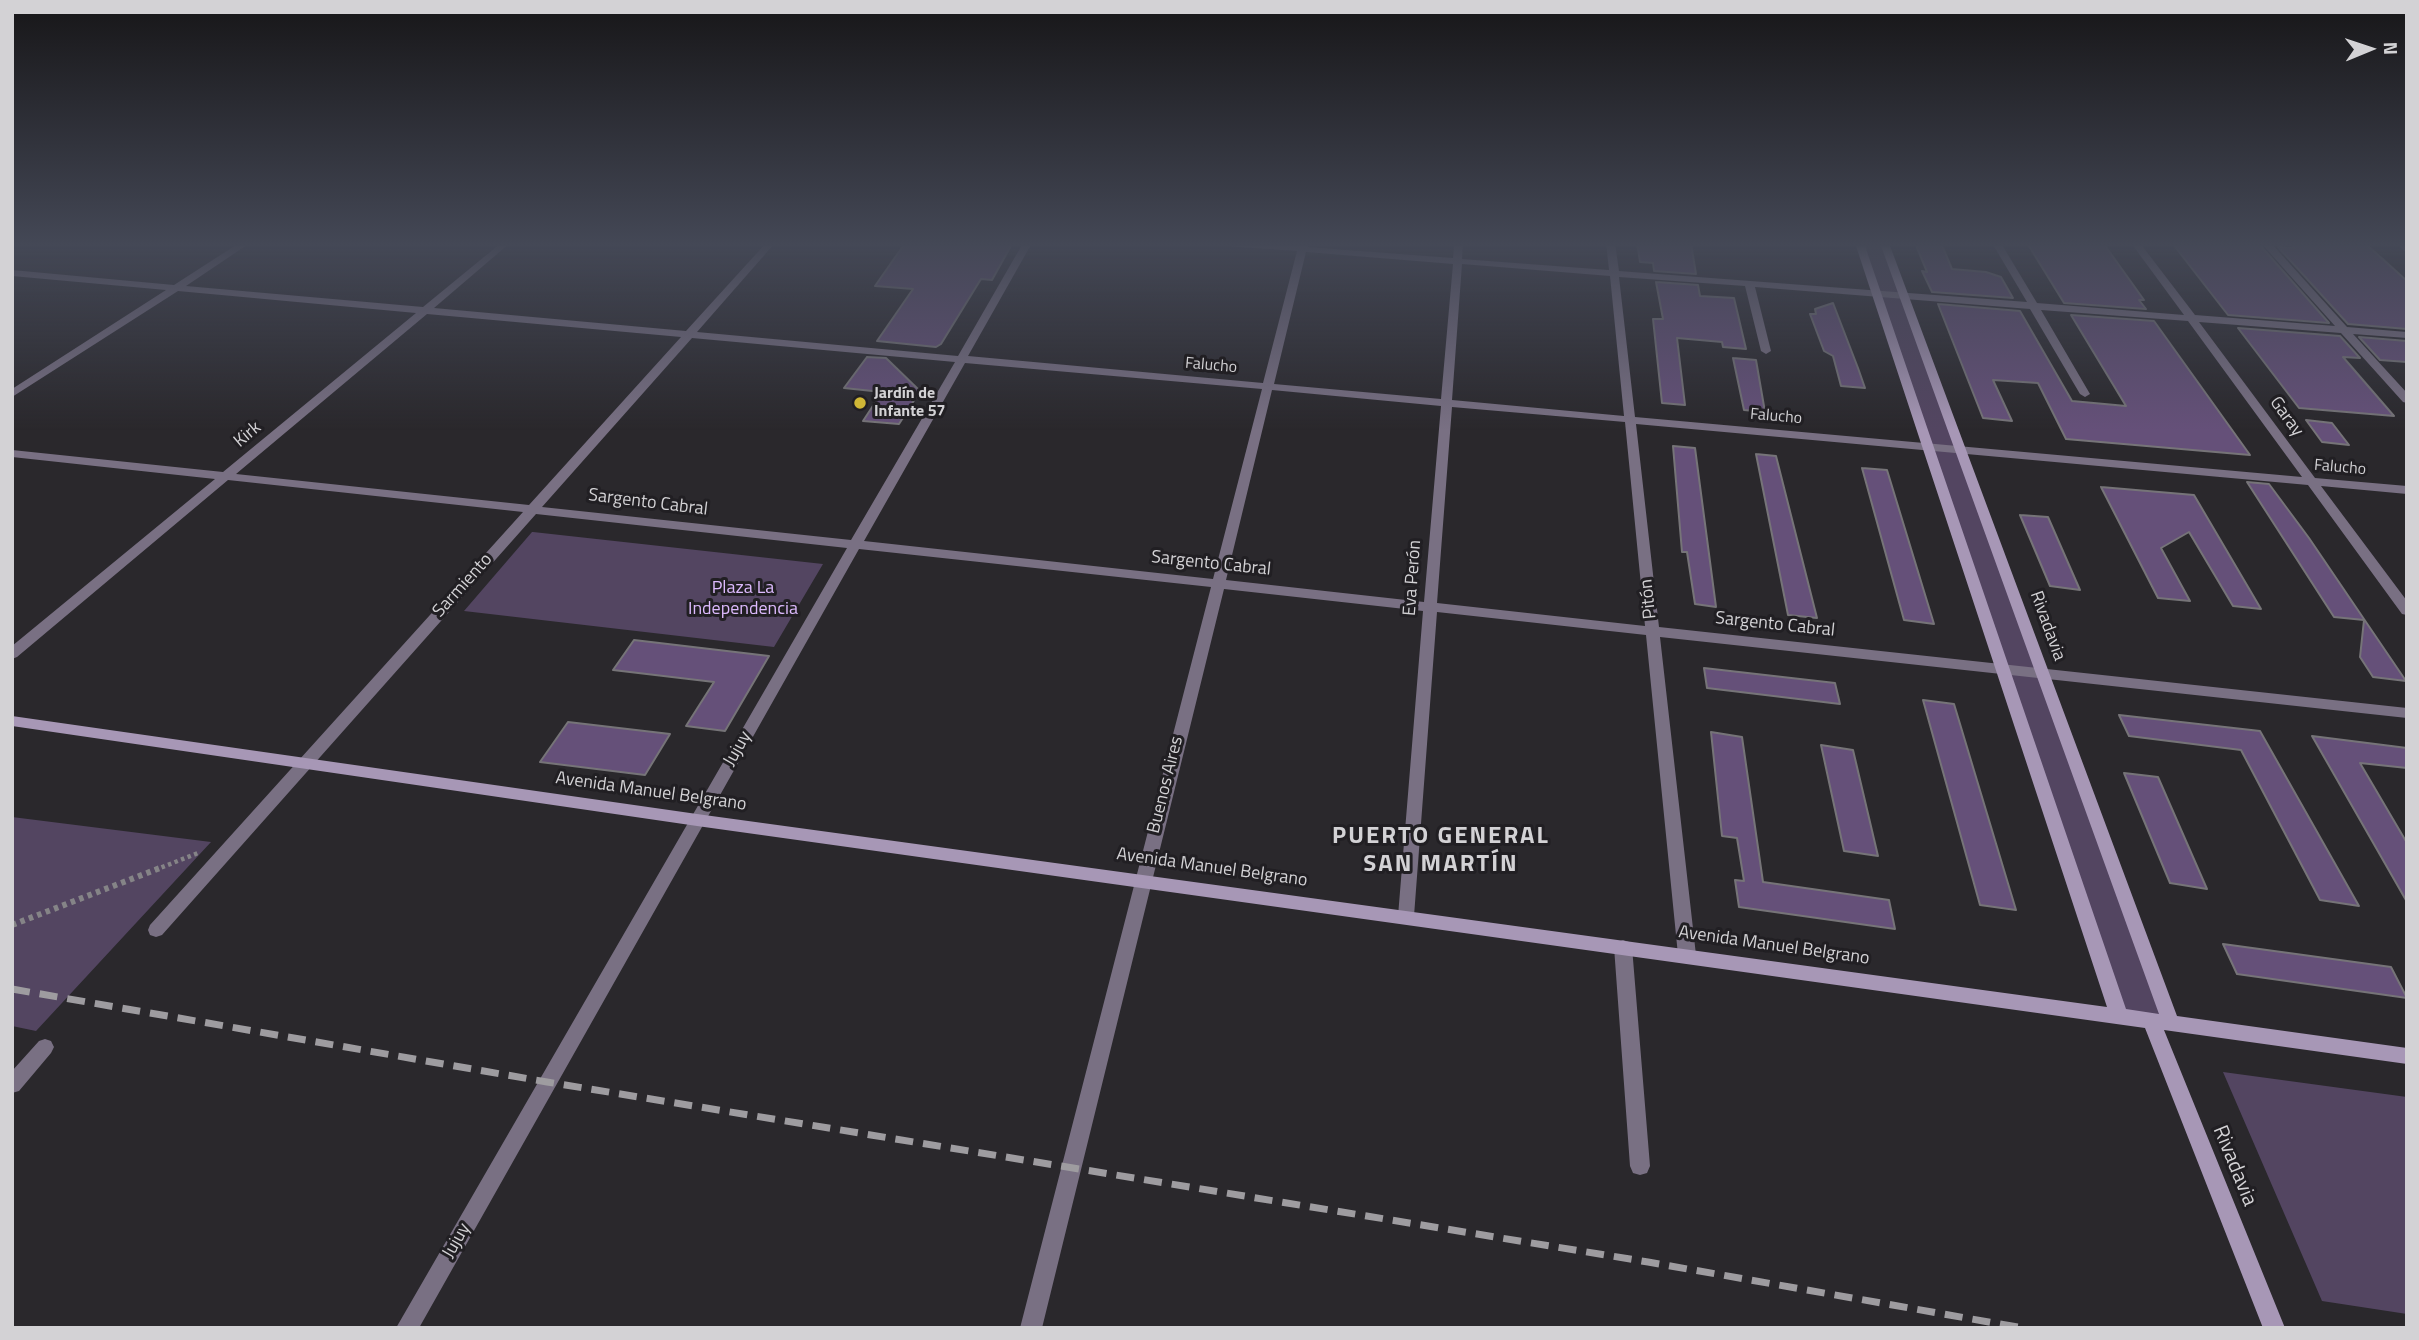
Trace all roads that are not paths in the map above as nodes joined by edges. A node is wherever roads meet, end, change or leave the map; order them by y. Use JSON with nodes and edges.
{"nodes":[{"id":1,"x":148,"y":306,"type":"edge"},
{"id":2,"x":377,"y":306,"type":"edge"},
{"id":3,"x":431,"y":306,"type":"edge"},
{"id":4,"x":715,"y":306,"type":"edge"},
{"id":5,"x":992,"y":306,"type":"edge"},
{"id":6,"x":1288,"y":306,"type":"edge"},
{"id":7,"x":1454,"y":306,"type":"edge"},
{"id":8,"x":1618,"y":306,"type":"edge"},
{"id":9,"x":1754,"y":306,"type":"edge"},
{"id":10,"x":1880,"y":306,"type":"edge"},
{"id":11,"x":1907,"y":306,"type":"edge"},
{"id":12,"x":2028,"y":306,"type":"edge"},
{"id":13,"x":2034,"y":306,"type":"junction"},
{"id":14,"x":2183,"y":306,"type":"edge"},
{"id":15,"x":2322,"y":306,"type":"edge"},
{"id":16,"x":426,"y":310,"type":"junction"},
{"id":17,"x":2192,"y":318,"type":"junction"},
{"id":18,"x":2344,"y":330,"type":"junction"},
{"id":19,"x":689,"y":334,"type":"junction"},
{"id":20,"x":2407,"y":335,"type":"edge"},
{"id":21,"x":1766,"y":351,"type":"dead end"},
{"id":22,"x":961,"y":360,"type":"junction"},
{"id":23,"x":1267,"y":387,"type":"junction"},
{"id":24,"x":12,"y":394,"type":"edge"},
{"id":25,"x":2085,"y":394,"type":"dead end"},
{"id":26,"x":2407,"y":400,"type":"edge"},
{"id":27,"x":1446,"y":403,"type":"junction"},
{"id":28,"x":1630,"y":419,"type":"junction"},
{"id":29,"x":1927,"y":447,"type":"junction"},
{"id":30,"x":1960,"y":449,"type":"junction"},
{"id":31,"x":12,"y":453,"type":"edge"},
{"id":32,"x":226,"y":476,"type":"junction"},
{"id":33,"x":2311,"y":481,"type":"junction"},
{"id":34,"x":2407,"y":490,"type":"edge"},
{"id":35,"x":532,"y":509,"type":"junction"},
{"id":36,"x":854,"y":547,"type":"junction"},
{"id":37,"x":1217,"y":584,"type":"junction"},
{"id":38,"x":1430,"y":607,"type":"junction"},
{"id":39,"x":2407,"y":611,"type":"edge"},
{"id":40,"x":1653,"y":631,"type":"junction"},
{"id":41,"x":12,"y":653,"type":"edge"},
{"id":42,"x":2003,"y":669,"type":"junction"},
{"id":43,"x":2042,"y":674,"type":"junction"},
{"id":44,"x":2407,"y":713,"type":"edge"},
{"id":45,"x":12,"y":721,"type":"edge"},
{"id":46,"x":306,"y":762,"type":"junction"},
{"id":47,"x":697,"y":820,"type":"junction"},
{"id":48,"x":1142,"y":880,"type":"junction"},
{"id":49,"x":1406,"y":916,"type":"junction"},
{"id":50,"x":156,"y":930,"type":"dead end"},
{"id":51,"x":1623,"y":947,"type":"junction"},
{"id":52,"x":1687,"y":955,"type":"junction"},
{"id":53,"x":2119,"y":1016,"type":"junction"},
{"id":54,"x":2161,"y":1022,"type":"junction"},
{"id":55,"x":45,"y":1047,"type":"dead end"},
{"id":56,"x":2407,"y":1056,"type":"edge"},
{"id":57,"x":12,"y":1085,"type":"edge"},
{"id":58,"x":1640,"y":1166,"type":"dead end"},
{"id":59,"x":407,"y":1328,"type":"edge"},
{"id":60,"x":1031,"y":1328,"type":"edge"},
{"id":61,"x":2274,"y":1328,"type":"edge"}],
"edges":[{"from":1,"to":24,"type":"street"},
{"from":2,"to":16,"type":"street","name":"Falucho"},
{"from":3,"to":16,"type":"street","name":"Kirk"},
{"from":4,"to":19,"type":"street","name":"Sarmiento"},
{"from":5,"to":22,"type":"street","name":"Jujuy"},
{"from":6,"to":23,"type":"street","name":"Buenos Aires"},
{"from":7,"to":27,"type":"street","name":"Eva Perón"},
{"from":8,"to":28,"type":"street","name":"Pitón"},
{"from":9,"to":21,"type":"street"},
{"from":10,"to":29,"type":"street"},
{"from":11,"to":30,"type":"street","name":"Rivadavia"},
{"from":12,"to":13,"type":"street"},
{"from":13,"to":17,"type":"street"},
{"from":13,"to":25,"type":"street"},
{"from":14,"to":17,"type":"street","name":"Garay"},
{"from":15,"to":18,"type":"street"},
{"from":16,"to":19,"type":"street","name":"Falucho"},
{"from":16,"to":32,"type":"street","name":"Kirk"},
{"from":17,"to":18,"type":"street"},
{"from":17,"to":33,"type":"street","name":"Garay"},
{"from":18,"to":20,"type":"street"},
{"from":18,"to":26,"type":"street"},
{"from":19,"to":22,"type":"street","name":"Falucho"},
{"from":19,"to":35,"type":"street","name":"Sarmiento"},
{"from":22,"to":23,"type":"street","name":"Falucho"},
{"from":22,"to":36,"type":"street","name":"Jujuy"},
{"from":23,"to":27,"type":"street","name":"Falucho"},
{"from":23,"to":37,"type":"street","name":"Buenos Aires"},
{"from":27,"to":28,"type":"street","name":"Falucho"},
{"from":27,"to":38,"type":"street","name":"Eva Perón"},
{"from":28,"to":29,"type":"street","name":"Falucho"},
{"from":28,"to":40,"type":"street","name":"Pitón"},
{"from":29,"to":30,"type":"street","name":"Falucho"},
{"from":29,"to":42,"type":"street"},
{"from":30,"to":33,"type":"street","name":"Falucho"},
{"from":30,"to":43,"type":"street","name":"Rivadavia"},
{"from":31,"to":32,"type":"street","name":"Sargento Cabral"},
{"from":32,"to":35,"type":"street","name":"Sargento Cabral"},
{"from":32,"to":41,"type":"street","name":"Kirk"},
{"from":33,"to":34,"type":"street","name":"Falucho"},
{"from":33,"to":39,"type":"street","name":"Garay"},
{"from":35,"to":36,"type":"street","name":"Sargento Cabral"},
{"from":35,"to":46,"type":"street","name":"Sarmiento"},
{"from":36,"to":37,"type":"street","name":"Sargento Cabral"},
{"from":36,"to":47,"type":"street","name":"Jujuy"},
{"from":37,"to":38,"type":"street","name":"Sargento Cabral"},
{"from":37,"to":48,"type":"street","name":"Buenos Aires"},
{"from":38,"to":40,"type":"street","name":"Sargento Cabral"},
{"from":38,"to":49,"type":"street","name":"Eva Perón"},
{"from":40,"to":42,"type":"street","name":"Sargento Cabral"},
{"from":40,"to":52,"type":"street","name":"Pitón"},
{"from":42,"to":43,"type":"street","name":"Sargento Cabral"},
{"from":42,"to":53,"type":"street"},
{"from":43,"to":44,"type":"street","name":"Sargento Cabral"},
{"from":43,"to":54,"type":"street","name":"Rivadavia"},
{"from":45,"to":46,"type":"street","name":"Avenida Manuel Belgrano"},
{"from":46,"to":47,"type":"street","name":"Avenida Manuel Belgrano"},
{"from":46,"to":50,"type":"street","name":"Sarmiento"},
{"from":47,"to":48,"type":"street","name":"Avenida Manuel Belgrano"},
{"from":47,"to":59,"type":"street","name":"Jujuy"},
{"from":48,"to":49,"type":"street","name":"Avenida Manuel Belgrano"},
{"from":48,"to":60,"type":"street","name":"Buenos Aires"},
{"from":49,"to":51,"type":"street","name":"Avenida Manuel Belgrano"},
{"from":51,"to":52,"type":"street","name":"Avenida Manuel Belgrano"},
{"from":51,"to":58,"type":"street"},
{"from":52,"to":53,"type":"street","name":"Avenida Manuel Belgrano"},
{"from":53,"to":54,"type":"street","name":"Avenida Manuel Belgrano"},
{"from":54,"to":56,"type":"street","name":"Avenida Manuel Belgrano"},
{"from":54,"to":61,"type":"street","name":"Rivadavia"},
{"from":55,"to":57,"type":"street"}]}
